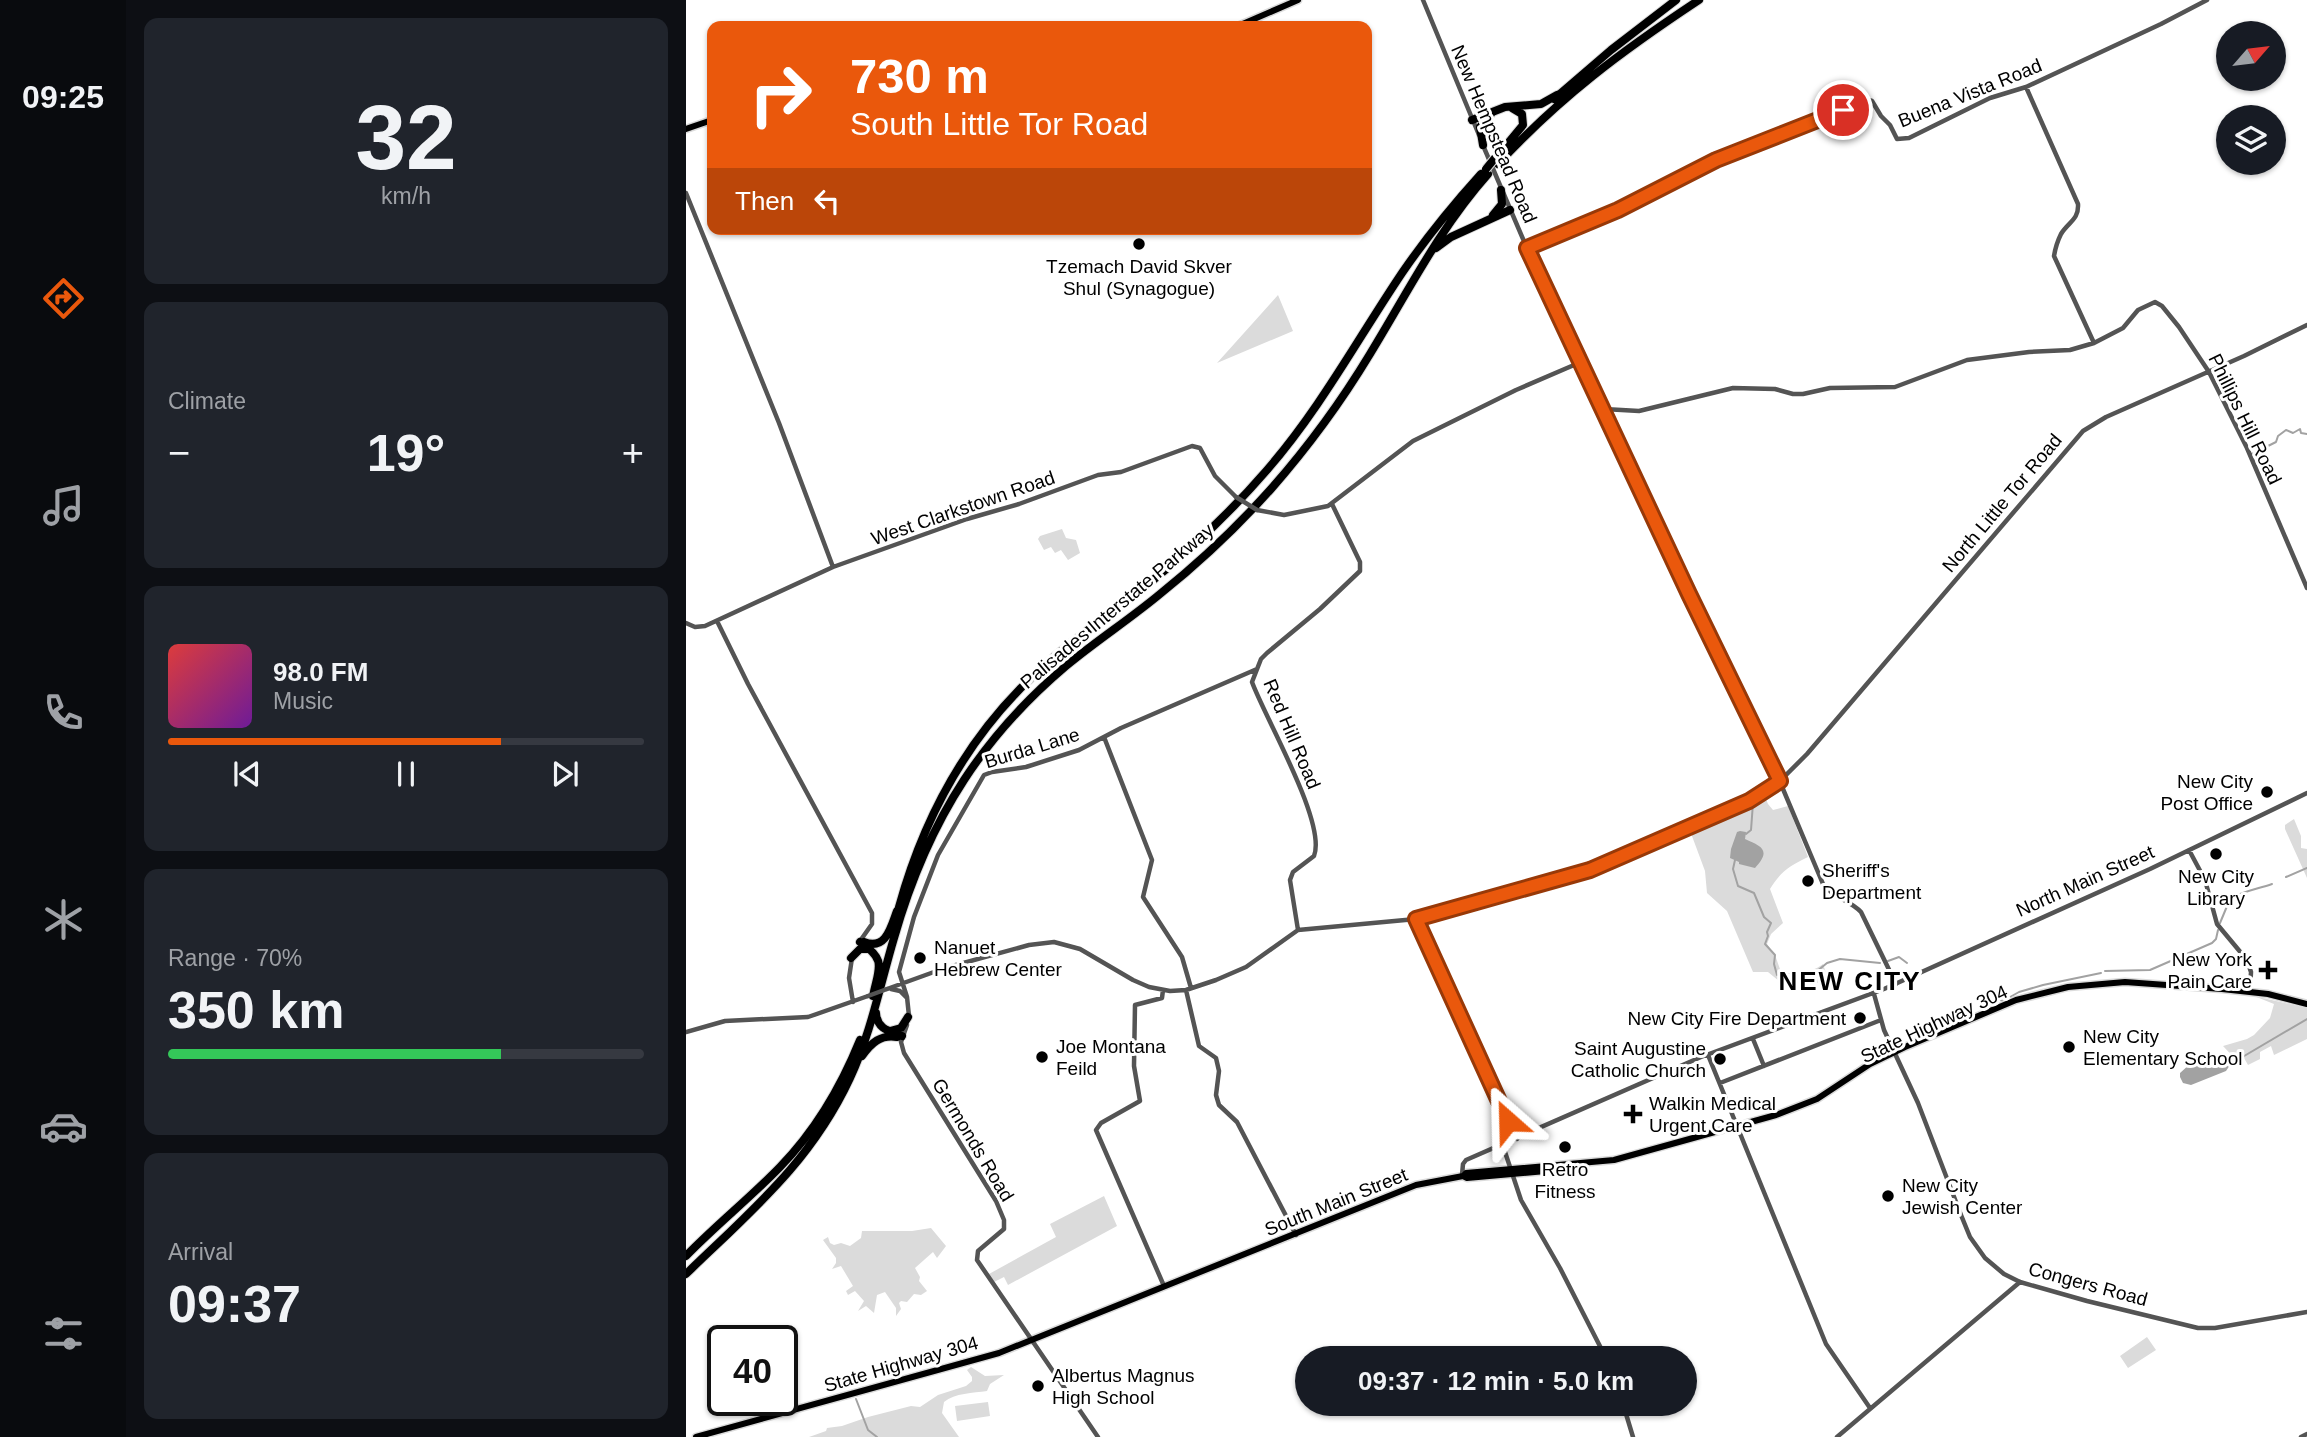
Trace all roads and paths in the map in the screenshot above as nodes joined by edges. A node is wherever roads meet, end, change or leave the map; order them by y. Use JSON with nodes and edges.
{"nodes":[{"id":1,"x":1298,"y":0,"type":"edge"},
{"id":2,"x":1423,"y":0,"type":"edge"},
{"id":3,"x":1676,"y":0,"type":"edge"},
{"id":4,"x":1699,"y":0,"type":"edge"},
{"id":5,"x":2204,"y":1,"type":"edge"},
{"id":6,"x":1250,"y":21,"type":"edge"},
{"id":7,"x":1576,"y":80,"type":"junction"},
{"id":8,"x":2026,"y":87,"type":"junction"},
{"id":9,"x":1492,"y":114,"type":"junction"},
{"id":10,"x":1472,"y":121,"type":"junction"},
{"id":11,"x":707,"y":122,"type":"edge"},
{"id":12,"x":686,"y":129,"type":"edge"},
{"id":13,"x":1483,"y":145,"type":"junction"},
{"id":14,"x":1497,"y":159,"type":"junction"},
{"id":15,"x":1487,"y":171,"type":"junction"},
{"id":16,"x":1476,"y":188,"type":"junction"},
{"id":17,"x":1502,"y":190,"type":"junction"},
{"id":18,"x":686,"y":193,"type":"edge"},
{"id":19,"x":1510,"y":209,"type":"junction"},
{"id":20,"x":1493,"y":216,"type":"junction"},
{"id":21,"x":1527,"y":248,"type":"junction"},
{"id":22,"x":1415,"y":275,"type":"junction"},
{"id":23,"x":2307,"y":325,"type":"edge"},
{"id":24,"x":2094,"y":343,"type":"junction"},
{"id":25,"x":1581,"y":362,"type":"junction"},
{"id":26,"x":2209,"y":372,"type":"junction"},
{"id":27,"x":1603,"y":408,"type":"junction"},
{"id":28,"x":1332,"y":504,"type":"junction"},
{"id":29,"x":833,"y":567,"type":"junction"},
{"id":30,"x":2307,"y":588,"type":"edge"},
{"id":31,"x":717,"y":621,"type":"junction"},
{"id":32,"x":686,"y":623,"type":"edge"},
{"id":33,"x":1256,"y":669,"type":"junction"},
{"id":34,"x":1104,"y":737,"type":"junction"},
{"id":35,"x":1780,"y":781,"type":"junction"},
{"id":36,"x":2307,"y":793,"type":"edge"},
{"id":37,"x":2189,"y":850,"type":"junction"},
{"id":38,"x":900,"y":901,"type":"junction"},
{"id":39,"x":1416,"y":919,"type":"junction"},
{"id":40,"x":1298,"y":930,"type":"junction"},
{"id":41,"x":861,"y":941,"type":"junction"},
{"id":42,"x":872,"y":950,"type":"junction"},
{"id":43,"x":851,"y":958,"type":"junction"},
{"id":44,"x":902,"y":982,"type":"junction"},
{"id":45,"x":849,"y":983,"type":"junction"},
{"id":46,"x":1896,"y":984,"type":"junction"},
{"id":47,"x":884,"y":987,"type":"junction"},
{"id":48,"x":1188,"y":989,"type":"junction"},
{"id":49,"x":1163,"y":990,"type":"junction"},
{"id":50,"x":2250,"y":991,"type":"junction"},
{"id":51,"x":1874,"y":994,"type":"junction"},
{"id":52,"x":870,"y":1001,"type":"junction"},
{"id":53,"x":853,"y":1002,"type":"junction"},
{"id":54,"x":908,"y":1002,"type":"junction"},
{"id":55,"x":2307,"y":1004,"type":"edge"},
{"id":56,"x":908,"y":1017,"type":"junction"},
{"id":57,"x":1881,"y":1020,"type":"junction"},
{"id":58,"x":888,"y":1031,"type":"junction"},
{"id":59,"x":686,"y":1032,"type":"edge"},
{"id":60,"x":902,"y":1037,"type":"junction"},
{"id":61,"x":1753,"y":1039,"type":"junction"},
{"id":62,"x":1895,"y":1054,"type":"junction"},
{"id":63,"x":1708,"y":1055,"type":"junction"},
{"id":64,"x":1765,"y":1066,"type":"junction"},
{"id":65,"x":855,"y":1067,"type":"junction"},
{"id":66,"x":1720,"y":1083,"type":"junction"},
{"id":67,"x":1738,"y":1128,"type":"junction"},
{"id":68,"x":1517,"y":1139,"type":"junction"},
{"id":69,"x":1503,"y":1146,"type":"junction"},
{"id":70,"x":1511,"y":1172,"type":"junction"},
{"id":71,"x":1462,"y":1176,"type":"junction"},
{"id":72,"x":1297,"y":1235,"type":"junction"},
{"id":73,"x":686,"y":1256,"type":"edge"},
{"id":74,"x":686,"y":1273,"type":"edge"},
{"id":75,"x":2020,"y":1282,"type":"junction"},
{"id":76,"x":1165,"y":1287,"type":"junction"},
{"id":77,"x":2307,"y":1312,"type":"edge"},
{"id":78,"x":1032,"y":1340,"type":"junction"},
{"id":79,"x":1600,"y":1346,"type":"edge"},
{"id":80,"x":1870,"y":1408,"type":"junction"},
{"id":81,"x":1627,"y":1416,"type":"edge"},
{"id":82,"x":2307,"y":1434,"type":"edge"},
{"id":83,"x":696,"y":1437,"type":"edge"},
{"id":84,"x":1098,"y":1437,"type":"edge"},
{"id":85,"x":1633,"y":1437,"type":"edge"},
{"id":86,"x":1837,"y":1437,"type":"edge"},
{"id":87,"x":2301,"y":1437,"type":"edge"}],
"edges":[{"from":1,"to":6,"type":"main road"},
{"from":2,"to":10,"type":"street","name":"New Hempstead Road"},
{"from":3,"to":7,"type":"highway","name":"Palisades Interstate Parkway"},
{"from":4,"to":14,"type":"highway","name":"Palisades Interstate Parkway"},
{"from":5,"to":8,"type":"street","name":"Buena Vista Road"},
{"from":7,"to":10,"type":"highway"},
{"from":7,"to":14,"type":"highway","name":"Palisades Interstate Parkway"},
{"from":8,"to":21,"type":"street","name":"Buena Vista Road"},
{"from":8,"to":24,"type":"street"},
{"from":9,"to":10,"type":"highway"},
{"from":9,"to":13,"type":"highway"},
{"from":9,"to":14,"type":"highway"},
{"from":10,"to":13,"type":"street","name":"New Hempstead Road"},
{"from":11,"to":12,"type":"main road"},
{"from":13,"to":17,"type":"street","name":"New Hempstead Road"},
{"from":14,"to":15,"type":"highway","name":"Palisades Interstate Parkway","bridge":true},
{"from":15,"to":16,"type":"highway","name":"Palisades Interstate Parkway"},
{"from":15,"to":38,"type":"highway","name":"Palisades Interstate Parkway"},
{"from":16,"to":20,"type":"highway"},
{"from":16,"to":22,"type":"highway","name":"Palisades Interstate Parkway"},
{"from":17,"to":19,"type":"street","name":"New Hempstead Road"},
{"from":17,"to":20,"type":"highway"},
{"from":18,"to":29,"type":"street"},
{"from":19,"to":20,"type":"highway"},
{"from":19,"to":21,"type":"street","name":"New Hempstead Road"},
{"from":19,"to":22,"type":"highway"},
{"from":21,"to":25,"type":"street","name":"New Hempstead Road"},
{"from":22,"to":47,"type":"highway","name":"Palisades Interstate Parkway"},
{"from":23,"to":26,"type":"street","name":"North Little Tor Road"},
{"from":24,"to":26,"type":"street","name":"Phillips Hill Road"},
{"from":24,"to":27,"type":"street","name":"Phillips Hill Road"},
{"from":25,"to":27,"type":"street","name":"New Hempstead Road"},
{"from":25,"to":28,"type":"street","name":"West Clarkstown Road"},
{"from":26,"to":30,"type":"street","name":"Phillips Hill Road"},
{"from":26,"to":35,"type":"street","name":"North Little Tor Road"},
{"from":27,"to":35,"type":"street","name":"New Hempstead Road"},
{"from":28,"to":29,"type":"street","name":"West Clarkstown Road","bridge":true},
{"from":28,"to":33,"type":"street","name":"Red Hill Road"},
{"from":29,"to":31,"type":"street","name":"West Clarkstown Road"},
{"from":31,"to":32,"type":"street"},
{"from":31,"to":41,"type":"street"},
{"from":33,"to":34,"type":"street","name":"Burda Lane"},
{"from":33,"to":40,"type":"street","name":"Red Hill Road"},
{"from":34,"to":44,"type":"street","name":"Burda Lane"},
{"from":34,"to":48,"type":"street"},
{"from":35,"to":39,"type":"street","name":"North Little Tor Road"},
{"from":35,"to":46,"type":"street","name":"New Hempstead Road"},
{"from":36,"to":37,"type":"street","name":"North Main Street"},
{"from":37,"to":46,"type":"street","name":"North Main Street"},
{"from":37,"to":50,"type":"street"},
{"from":38,"to":41,"type":"highway"},
{"from":38,"to":52,"type":"highway","name":"Palisades Interstate Parkway"},
{"from":39,"to":40,"type":"street","name":"North Little Tor Road"},
{"from":39,"to":68,"type":"street"},
{"from":40,"to":48,"type":"street"},
{"from":41,"to":42,"type":"highway"},
{"from":41,"to":43,"type":"street"},
{"from":42,"to":43,"type":"highway"},
{"from":42,"to":52,"type":"highway"},
{"from":43,"to":45,"type":"street"},
{"from":44,"to":47,"type":"street"},
{"from":44,"to":49,"type":"street"},
{"from":44,"to":54,"type":"street"},
{"from":45,"to":52,"type":"street"},
{"from":45,"to":53,"type":"street"},
{"from":46,"to":51,"type":"street","name":"North Main Street"},
{"from":47,"to":52,"type":"street","bridge":true},
{"from":47,"to":54,"type":"street"},
{"from":47,"to":58,"type":"highway"},
{"from":47,"to":65,"type":"highway","name":"Palisades Interstate Parkway"},
{"from":48,"to":49,"type":"street"},
{"from":48,"to":72,"type":"street"},
{"from":49,"to":76,"type":"street"},
{"from":50,"to":55,"type":"main road","name":"State Highway 304"},
{"from":50,"to":62,"type":"main road","name":"State Highway 304"},
{"from":51,"to":57,"type":"street","name":"Congers Road"},
{"from":51,"to":61,"type":"street"},
{"from":52,"to":53,"type":"street"},
{"from":52,"to":73,"type":"highway","name":"Palisades Interstate Parkway"},
{"from":53,"to":59,"type":"street"},
{"from":54,"to":56,"type":"street"},
{"from":56,"to":58,"type":"highway"},
{"from":56,"to":60,"type":"street"},
{"from":57,"to":62,"type":"street","name":"Congers Road"},
{"from":57,"to":64,"type":"street"},
{"from":58,"to":60,"type":"highway"},
{"from":60,"to":65,"type":"highway"},
{"from":60,"to":78,"type":"street","name":"Germonds Road"},
{"from":61,"to":63,"type":"street"},
{"from":61,"to":64,"type":"street"},
{"from":62,"to":67,"type":"main road","name":"State Highway 304"},
{"from":62,"to":75,"type":"street","name":"Congers Road"},
{"from":63,"to":66,"type":"street"},
{"from":63,"to":68,"type":"street"},
{"from":64,"to":66,"type":"street"},
{"from":65,"to":74,"type":"highway","name":"Palisades Interstate Parkway"},
{"from":66,"to":67,"type":"street"},
{"from":67,"to":70,"type":"main road","name":"State Highway 304"},
{"from":67,"to":80,"type":"street"},
{"from":68,"to":69,"type":"street"},
{"from":69,"to":70,"type":"street"},
{"from":69,"to":71,"type":"street"},
{"from":70,"to":71,"type":"main road","name":"State Highway 304"},
{"from":70,"to":79,"type":"street"},
{"from":71,"to":72,"type":"main road","name":"South Main Street"},
{"from":72,"to":76,"type":"main road","name":"South Main Street"},
{"from":75,"to":77,"type":"street","name":"Congers Road"},
{"from":75,"to":80,"type":"street"},
{"from":76,"to":78,"type":"main road","name":"South Main Street"},
{"from":78,"to":83,"type":"main road","name":"State Highway 304"},
{"from":78,"to":84,"type":"street","name":"Germonds Road"},
{"from":80,"to":86,"type":"street"},
{"from":81,"to":85,"type":"street"},
{"from":82,"to":87,"type":"street"}]}
